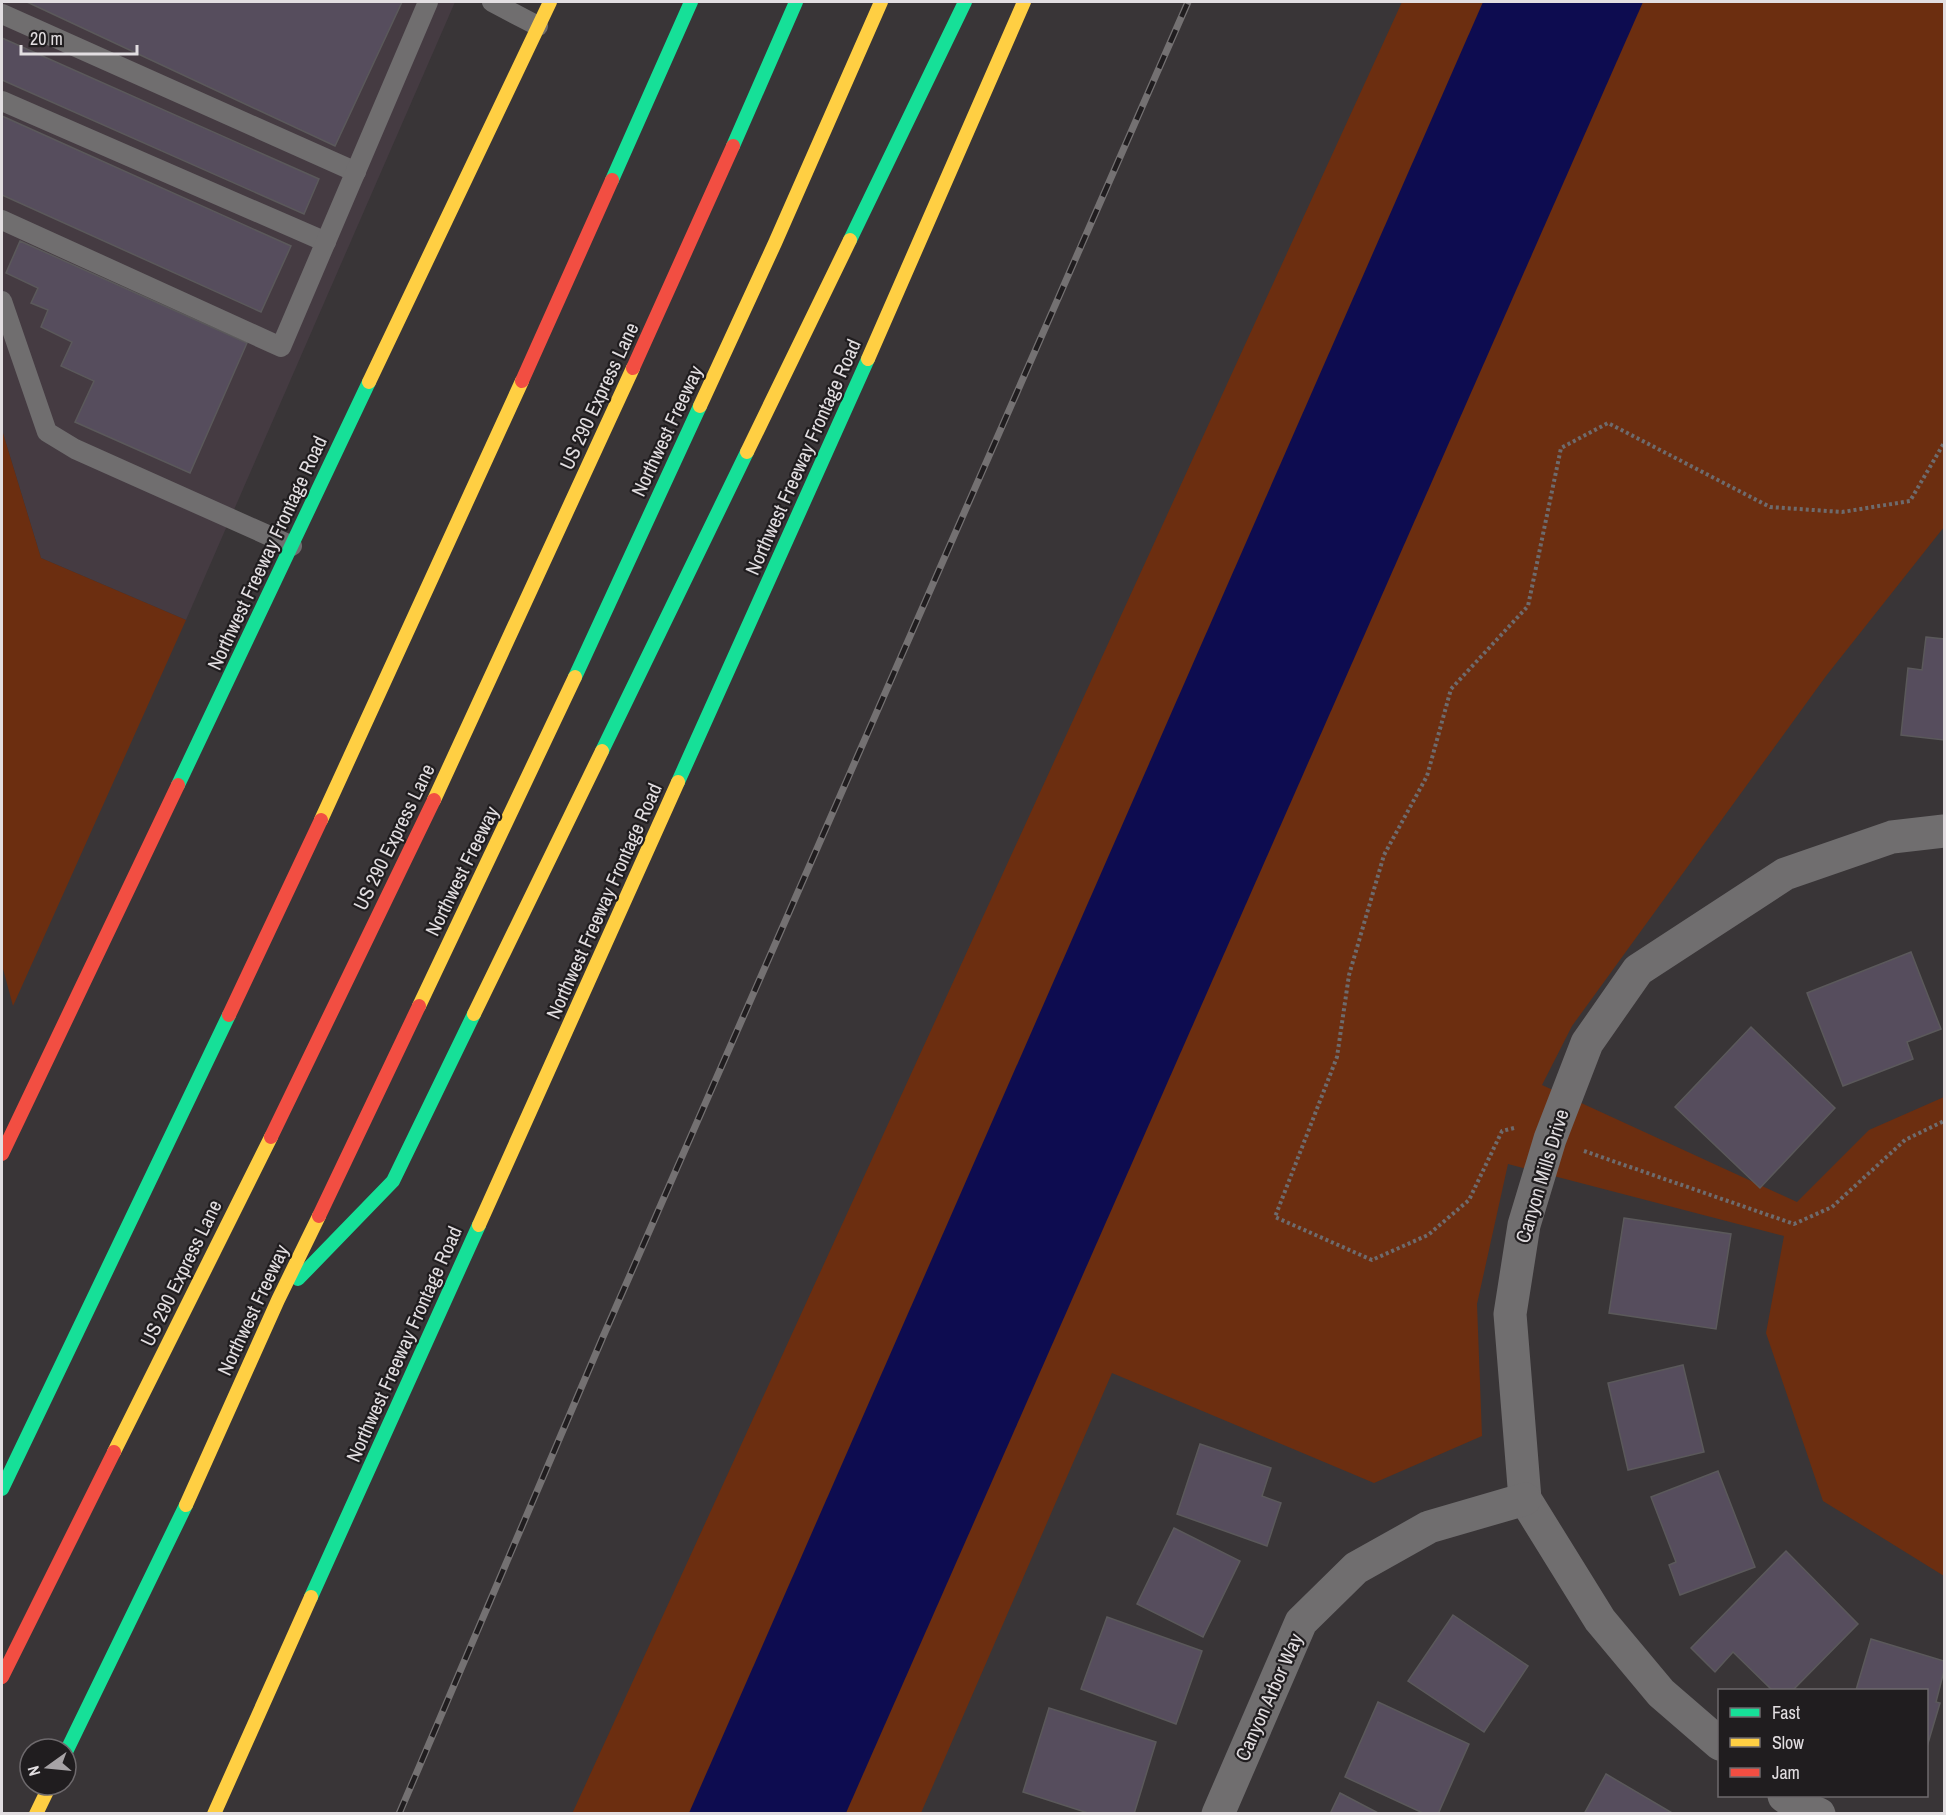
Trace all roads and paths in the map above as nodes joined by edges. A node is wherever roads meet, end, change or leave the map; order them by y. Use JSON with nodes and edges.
{"nodes":[{"id":1,"x":428,"y":2,"type":"edge"},
{"id":2,"x":492,"y":2,"type":"edge"},
{"id":3,"x":550,"y":2,"type":"edge"},
{"id":4,"x":691,"y":2,"type":"edge"},
{"id":5,"x":796,"y":2,"type":"edge"},
{"id":6,"x":881,"y":2,"type":"edge"},
{"id":7,"x":965,"y":2,"type":"edge"},
{"id":8,"x":1024,"y":2,"type":"edge"},
{"id":9,"x":2,"y":14,"type":"edge"},
{"id":10,"x":538,"y":26,"type":"junction"},
{"id":11,"x":2,"y":101,"type":"edge"},
{"id":12,"x":356,"y":172,"type":"junction"},
{"id":13,"x":2,"y":220,"type":"edge"},
{"id":14,"x":326,"y":242,"type":"junction"},
{"id":15,"x":2,"y":301,"type":"edge"},
{"id":16,"x":1944,"y":443,"type":"edge"},
{"id":17,"x":292,"y":546,"type":"junction"},
{"id":18,"x":1944,"y":831,"type":"edge"},
{"id":19,"x":9,"y":1117,"type":"edge"},
{"id":20,"x":1944,"y":1121,"type":"edge"},
{"id":21,"x":1550,"y":1139,"type":"junction"},
{"id":22,"x":2,"y":1154,"type":"edge"},
{"id":23,"x":278,"y":1300,"type":"junction"},
{"id":24,"x":2,"y":1489,"type":"edge"},
{"id":25,"x":1525,"y":1499,"type":"junction"},
{"id":26,"x":2,"y":1677,"type":"edge"},
{"id":27,"x":73,"y":1737,"type":"edge"},
{"id":28,"x":1718,"y":1743,"type":"edge"},
{"id":29,"x":44,"y":1797,"type":"edge"},
{"id":30,"x":36,"y":1814,"type":"edge"},
{"id":31,"x":214,"y":1814,"type":"edge"},
{"id":32,"x":1218,"y":1814,"type":"edge"}],
"edges":[{"from":1,"to":12,"type":"lane"},
{"from":2,"to":10,"type":"lane"},
{"from":3,"to":10,"type":"main road","name":"Northwest Freeway Frontage Road"},
{"from":4,"to":24,"type":"main road"},
{"from":5,"to":26,"type":"main road","name":"US 290 Express Lane"},
{"from":6,"to":23,"type":"main road","name":"Northwest Freeway"},
{"from":7,"to":23,"type":"main road"},
{"from":8,"to":31,"type":"main road","name":"Northwest Freeway Frontage Road"},
{"from":9,"to":12,"type":"lane"},
{"from":10,"to":17,"type":"main road","name":"Northwest Freeway Frontage Road"},
{"from":11,"to":14,"type":"lane"},
{"from":12,"to":14,"type":"lane"},
{"from":13,"to":14,"type":"lane"},
{"from":15,"to":17,"type":"lane"},
{"from":16,"to":21,"type":"path"},
{"from":17,"to":19,"type":"main road","name":"Northwest Freeway Frontage Road"},
{"from":18,"to":21,"type":"street","name":"Canyon Mills Drive"},
{"from":19,"to":22,"type":"main road","name":"Northwest Freeway Frontage Road"},
{"from":20,"to":21,"type":"path"},
{"from":21,"to":25,"type":"street","name":"Canyon Mills Drive"},
{"from":23,"to":27,"type":"main road","name":"Northwest Freeway"},
{"from":25,"to":28,"type":"street","name":"Canyon Mills Drive"},
{"from":25,"to":32,"type":"street","name":"Canyon Arbor Way"},
{"from":29,"to":30,"type":"main road"}]}
